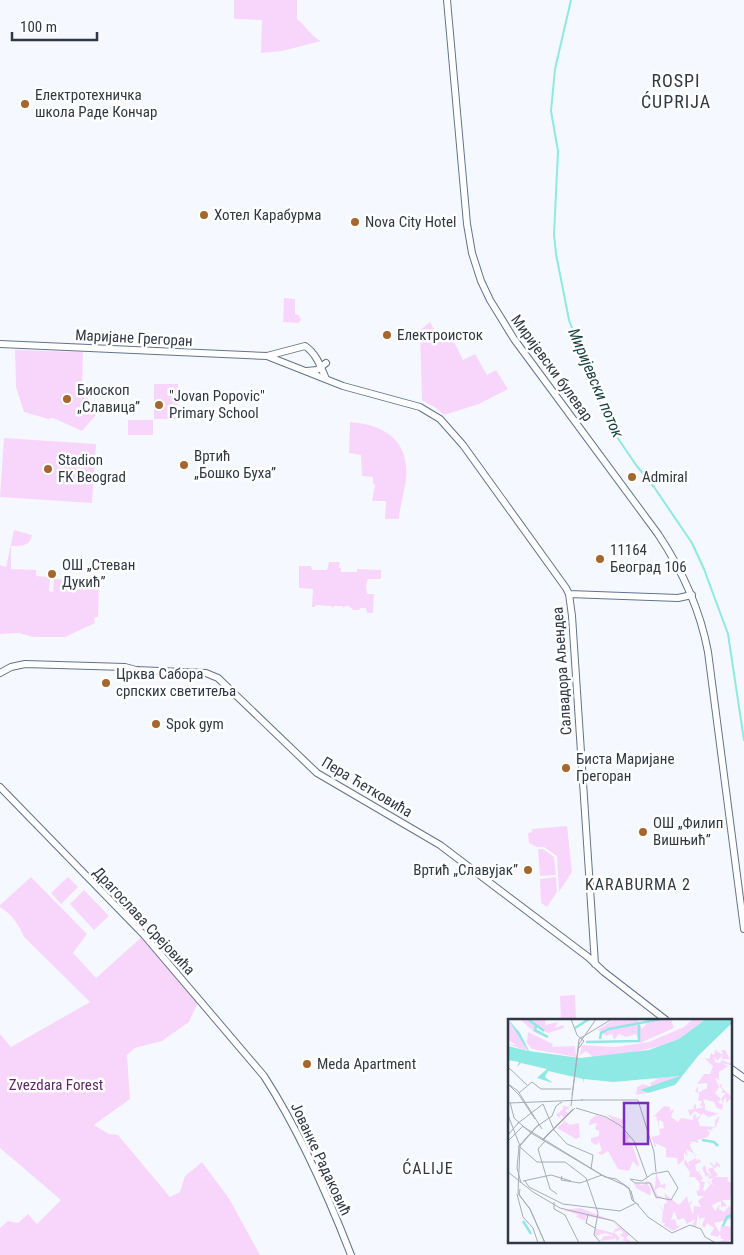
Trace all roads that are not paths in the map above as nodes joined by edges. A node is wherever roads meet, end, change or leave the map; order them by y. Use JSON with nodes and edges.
{"nodes":[{"id":1,"x":447,"y":0,"type":"edge"},
{"id":2,"x":0,"y":344,"type":"edge"},
{"id":3,"x":290,"y":350,"type":"junction"},
{"id":4,"x":267,"y":356,"type":"junction"},
{"id":5,"x":317,"y":359,"type":"junction"},
{"id":6,"x":290,"y":365,"type":"junction"},
{"id":7,"x":324,"y":365,"type":"junction"},
{"id":8,"x":303,"y":371,"type":"junction"},
{"id":9,"x":326,"y":379,"type":"junction"},
{"id":10,"x":569,"y":594,"type":"junction"},
{"id":11,"x":692,"y":595,"type":"junction"},
{"id":12,"x":0,"y":673,"type":"edge"},
{"id":13,"x":0,"y":787,"type":"edge"},
{"id":14,"x":744,"y":929,"type":"edge"},
{"id":15,"x":595,"y":964,"type":"junction"},
{"id":16,"x":665,"y":1019,"type":"edge"},
{"id":17,"x":732,"y":1069,"type":"edge"},
{"id":18,"x":264,"y":1076,"type":"joint"},
{"id":19,"x":744,"y":1078,"type":"edge"},
{"id":20,"x":350,"y":1255,"type":"edge"}],
"edges":[{"from":1,"to":11,"type":"street","name":"Миријевски булевар"},
{"from":2,"to":4,"type":"street","name":"Маријане Грегоран"},
{"from":3,"to":4,"type":"street","name":"Маријане Грегоран"},
{"from":3,"to":5,"type":"street","name":"Маријане Грегоран"},
{"from":3,"to":6,"type":"street"},
{"from":4,"to":6,"type":"street","name":"Маријане Грегоран"},
{"from":5,"to":7,"type":"street","name":"Маријане Грегоран"},
{"from":5,"to":8,"type":"street"},
{"from":6,"to":8,"type":"street","name":"Маријане Грегоран"},
{"from":7,"to":8,"type":"street"},
{"from":7,"to":9,"type":"street","name":"Маријане Грегоран"},
{"from":8,"to":9,"type":"street","name":"Маријане Грегоран"},
{"from":9,"to":10,"type":"street","name":"Салвадора Аљендеа"},
{"from":10,"to":11,"type":"street"},
{"from":10,"to":15,"type":"street","name":"Салвадора Аљендеа"},
{"from":11,"to":14,"type":"street","name":"Миријевски булевар"},
{"from":12,"to":15,"type":"street","name":"Пера Ћетковића"},
{"from":13,"to":18,"type":"street","name":"Драгослава Срејовића"},
{"from":15,"to":16,"type":"street","name":"Пера Ћетковића"},
{"from":17,"to":19,"type":"street"},
{"from":18,"to":20,"type":"street","name":"Јованке Радаковић"}]}
